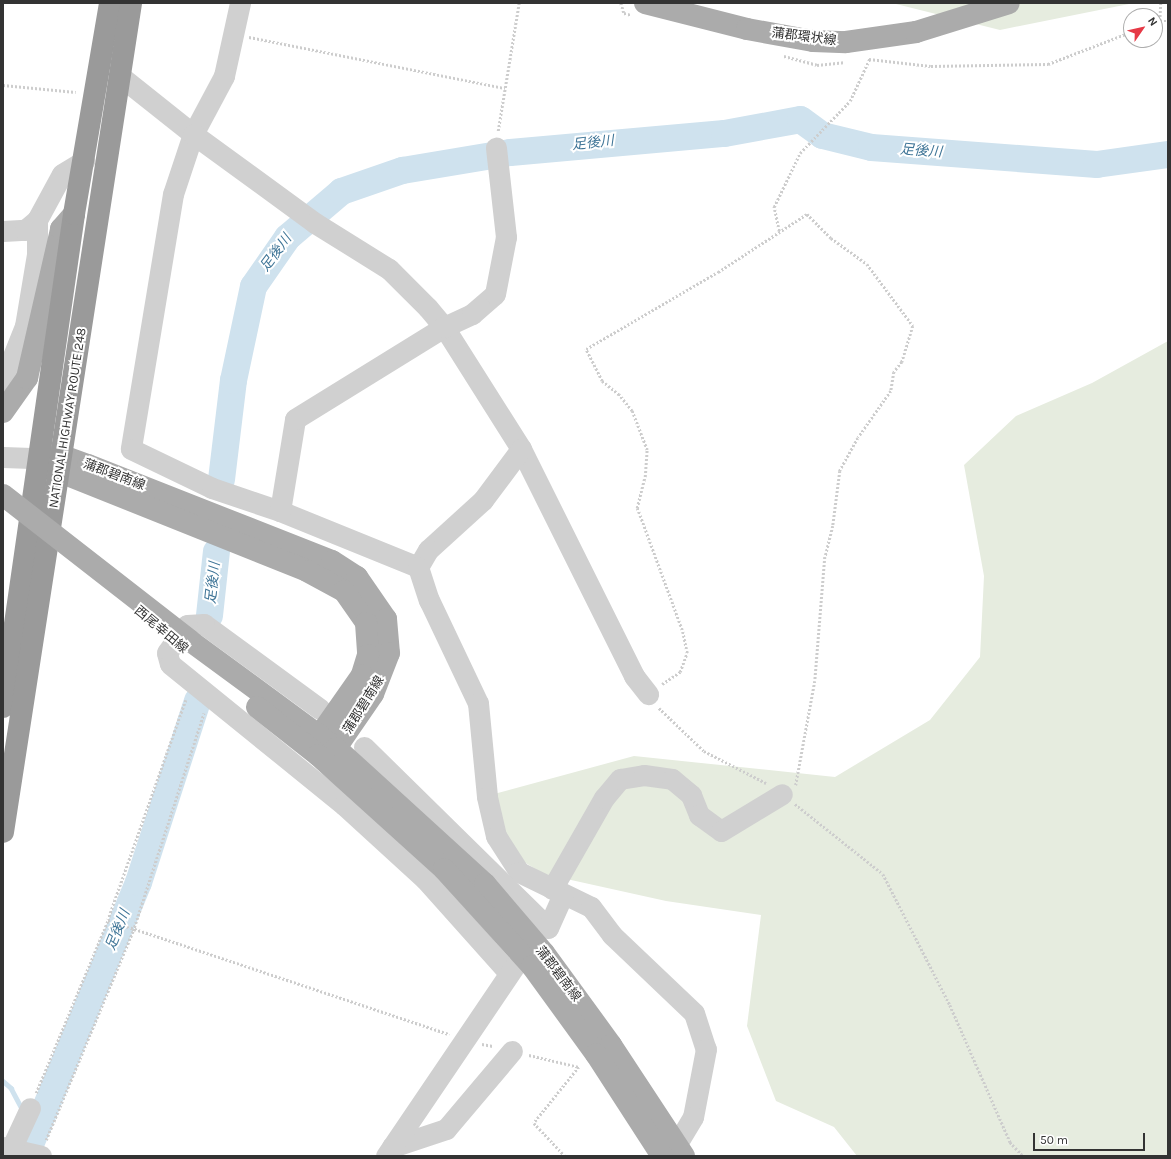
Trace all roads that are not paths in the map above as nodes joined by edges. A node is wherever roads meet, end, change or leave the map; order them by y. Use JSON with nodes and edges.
{"nodes":[{"id":1,"x":110,"y":3,"type":"edge"},
{"id":2,"x":131,"y":3,"type":"edge"},
{"id":3,"x":240,"y":3,"type":"edge"},
{"id":4,"x":645,"y":3,"type":"edge"},
{"id":5,"x":1010,"y":3,"type":"edge"},
{"id":6,"x":120,"y":76,"type":"junction"},
{"id":7,"x":192,"y":134,"type":"junction"},
{"id":8,"x":496,"y":153,"type":"road end"},
{"id":9,"x":84,"y":161,"type":"junction"},
{"id":10,"x":74,"y":214,"type":"junction"},
{"id":11,"x":38,"y":220,"type":"junction"},
{"id":12,"x":3,"y":232,"type":"edge"},
{"id":13,"x":444,"y":327,"type":"junction"},
{"id":14,"x":3,"y":381,"type":"edge"},
{"id":15,"x":3,"y":412,"type":"edge"},
{"id":16,"x":521,"y":449,"type":"junction"},
{"id":17,"x":3,"y":457,"type":"edge"},
{"id":18,"x":38,"y":458,"type":"junction"},
{"id":19,"x":62,"y":464,"type":"junction"},
{"id":20,"x":3,"y":495,"type":"edge"},
{"id":21,"x":3,"y":504,"type":"edge"},
{"id":22,"x":280,"y":511,"type":"junction"},
{"id":23,"x":418,"y":566,"type":"junction"},
{"id":24,"x":186,"y":644,"type":"junction"},
{"id":25,"x":648,"y":694,"type":"road end"},
{"id":26,"x":3,"y":707,"type":"edge"},
{"id":27,"x":320,"y":709,"type":"dead end"},
{"id":28,"x":325,"y":746,"type":"junction"},
{"id":29,"x":364,"y":747,"type":"dead end"},
{"id":30,"x":782,"y":794,"type":"road end"},
{"id":31,"x":3,"y":832,"type":"edge"},
{"id":32,"x":557,"y":892,"type":"junction"},
{"id":33,"x":512,"y":1051,"type":"road end"},
{"id":34,"x":30,"y":1108,"type":"road end"},
{"id":35,"x":389,"y":1151,"type":"edge"},
{"id":36,"x":25,"y":1152,"type":"edge"},
{"id":37,"x":674,"y":1152,"type":"edge"}],
"edges":[{"from":1,"to":9,"type":"highway","name":"NATIONAL HIGHWAY ROUTE 248"},
{"from":2,"to":6,"type":"highway","name":"NATIONAL HIGHWAY ROUTE 248"},
{"from":3,"to":7,"type":"street"},
{"from":4,"to":5,"type":"main road","name":"蒲郡環状線"},
{"from":6,"to":7,"type":"street"},
{"from":6,"to":19,"type":"highway","name":"NATIONAL HIGHWAY ROUTE 248"},
{"from":7,"to":13,"type":"street"},
{"from":7,"to":22,"type":"street"},
{"from":8,"to":13,"type":"street"},
{"from":9,"to":10,"type":"highway","name":"NATIONAL HIGHWAY ROUTE 248"},
{"from":9,"to":11,"type":"street"},
{"from":10,"to":15,"type":"main road"},
{"from":10,"to":18,"type":"highway","name":"NATIONAL HIGHWAY ROUTE 248"},
{"from":11,"to":12,"type":"street"},
{"from":11,"to":14,"type":"street"},
{"from":13,"to":16,"type":"street"},
{"from":13,"to":22,"type":"street"},
{"from":16,"to":23,"type":"street"},
{"from":16,"to":25,"type":"street"},
{"from":17,"to":18,"type":"street"},
{"from":18,"to":19,"type":"main road","name":"蒲郡碧南線"},
{"from":18,"to":26,"type":"highway","name":"NATIONAL HIGHWAY ROUTE 248"},
{"from":19,"to":28,"type":"main road","name":"蒲郡碧南線"},
{"from":19,"to":31,"type":"highway","name":"NATIONAL HIGHWAY ROUTE 248"},
{"from":20,"to":24,"type":"main road","name":"西尾幸田線","bridge":true},
{"from":21,"to":24,"type":"main road","name":"西尾幸田線"},
{"from":22,"to":23,"type":"street"},
{"from":23,"to":32,"type":"street"},
{"from":24,"to":28,"type":"main road","name":"西尾幸田線"},
{"from":27,"to":35,"type":"street"},
{"from":28,"to":37,"type":"main road","name":"蒲郡碧南線"},
{"from":29,"to":32,"type":"street"},
{"from":30,"to":32,"type":"street"},
{"from":32,"to":37,"type":"street"},
{"from":33,"to":35,"type":"street"},
{"from":34,"to":36,"type":"street"}]}
